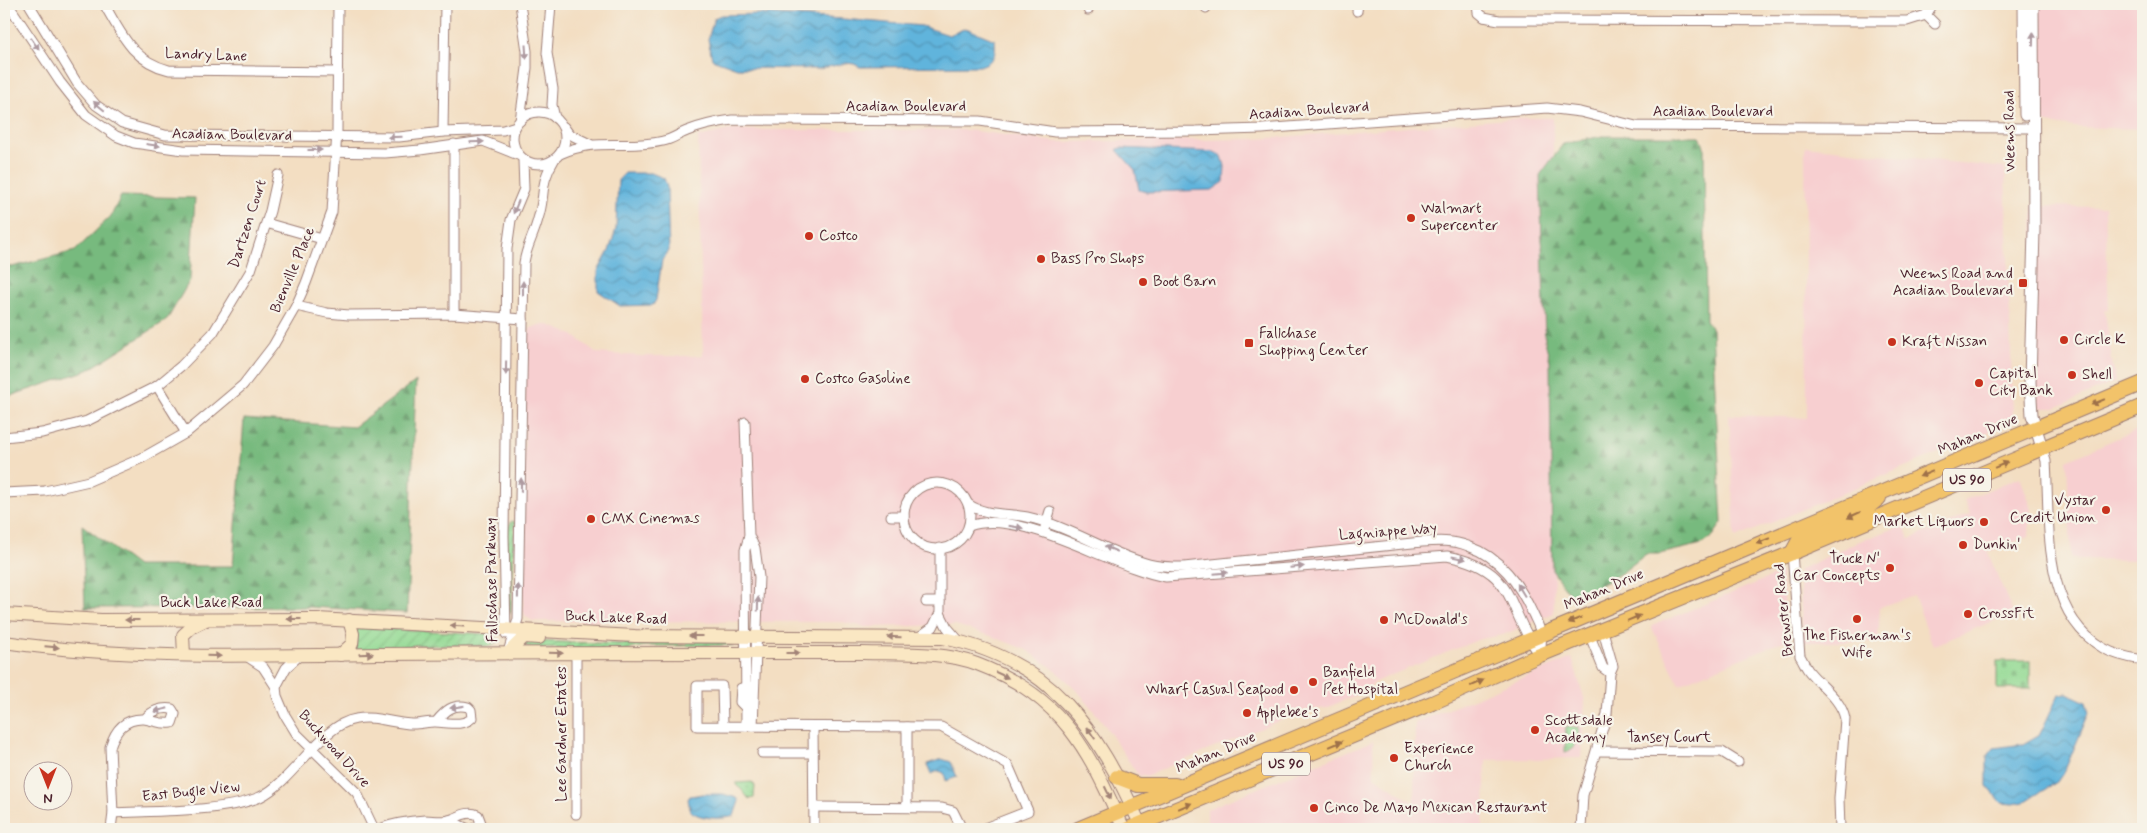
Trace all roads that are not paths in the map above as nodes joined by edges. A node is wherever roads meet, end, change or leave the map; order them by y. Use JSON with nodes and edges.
{"nodes":[{"id":1,"x":8,"y":4,"type":"edge"},
{"id":2,"x":29,"y":4,"type":"edge"},
{"id":3,"x":104,"y":4,"type":"edge"},
{"id":4,"x":338,"y":4,"type":"edge"},
{"id":5,"x":445,"y":4,"type":"edge"},
{"id":6,"x":520,"y":4,"type":"edge"},
{"id":7,"x":551,"y":4,"type":"edge"},
{"id":8,"x":1478,"y":4,"type":"edge"},
{"id":9,"x":1933,"y":4,"type":"edge"},
{"id":10,"x":2024,"y":4,"type":"edge"},
{"id":11,"x":2033,"y":4,"type":"edge"},
{"id":12,"x":1926,"y":15,"type":"junction"},
{"id":13,"x":1935,"y":24,"type":"dead end"},
{"id":14,"x":338,"y":72,"type":"junction"},
{"id":15,"x":558,"y":122,"type":"junction"},
{"id":16,"x":518,"y":123,"type":"junction"},
{"id":17,"x":2029,"y":128,"type":"junction"},
{"id":18,"x":443,"y":132,"type":"junction"},
{"id":19,"x":337,"y":137,"type":"junction"},
{"id":20,"x":454,"y":144,"type":"junction"},
{"id":21,"x":591,"y":144,"type":"junction"},
{"id":22,"x":336,"y":150,"type":"junction"},
{"id":23,"x":521,"y":157,"type":"junction"},
{"id":24,"x":557,"y":157,"type":"junction"},
{"id":25,"x":278,"y":175,"type":"dead end"},
{"id":26,"x":266,"y":224,"type":"junction"},
{"id":27,"x":322,"y":239,"type":"junction"},
{"id":28,"x":296,"y":306,"type":"junction"},
{"id":29,"x":454,"y":314,"type":"junction"},
{"id":30,"x":506,"y":318,"type":"junction"},
{"id":31,"x":523,"y":319,"type":"junction"},
{"id":32,"x":2143,"y":383,"type":"edge"},
{"id":33,"x":158,"y":386,"type":"junction"},
{"id":34,"x":2143,"y":406,"type":"edge"},
{"id":35,"x":745,"y":422,"type":"dead end"},
{"id":36,"x":2036,"y":428,"type":"junction"},
{"id":37,"x":186,"y":433,"type":"junction"},
{"id":38,"x":4,"y":437,"type":"edge"},
{"id":39,"x":2042,"y":448,"type":"junction"},
{"id":40,"x":1893,"y":487,"type":"junction"},
{"id":41,"x":4,"y":493,"type":"edge"},
{"id":42,"x":968,"y":504,"type":"junction"},
{"id":43,"x":1050,"y":511,"type":"dead end"},
{"id":44,"x":504,"y":512,"type":"junction"},
{"id":45,"x":521,"y":512,"type":"junction"},
{"id":46,"x":891,"y":516,"type":"dead end"},
{"id":47,"x":904,"y":516,"type":"junction"},
{"id":48,"x":1047,"y":522,"type":"junction"},
{"id":49,"x":968,"y":526,"type":"junction"},
{"id":50,"x":1044,"y":533,"type":"junction"},
{"id":51,"x":749,"y":536,"type":"junction"},
{"id":52,"x":940,"y":548,"type":"junction"},
{"id":53,"x":1340,"y":550,"type":"junction"},
{"id":54,"x":1792,"y":553,"type":"junction"},
{"id":55,"x":1247,"y":560,"type":"junction"},
{"id":56,"x":1340,"y":563,"type":"junction"},
{"id":57,"x":1157,"y":565,"type":"junction"},
{"id":58,"x":1249,"y":571,"type":"junction"},
{"id":59,"x":1156,"y":576,"type":"junction"},
{"id":60,"x":926,"y":602,"type":"dead end"},
{"id":61,"x":940,"y":602,"type":"junction"},
{"id":62,"x":940,"y":612,"type":"junction"},
{"id":63,"x":4,"y":614,"type":"edge"},
{"id":64,"x":206,"y":620,"type":"junction"},
{"id":65,"x":349,"y":620,"type":"junction"},
{"id":66,"x":512,"y":626,"type":"junction"},
{"id":67,"x":1603,"y":631,"type":"junction"},
{"id":68,"x":751,"y":635,"type":"junction"},
{"id":69,"x":635,"y":636,"type":"junction"},
{"id":70,"x":1590,"y":636,"type":"junction"},
{"id":71,"x":919,"y":637,"type":"junction"},
{"id":72,"x":1535,"y":637,"type":"junction"},
{"id":73,"x":4,"y":642,"type":"edge"},
{"id":74,"x":960,"y":642,"type":"junction"},
{"id":75,"x":508,"y":653,"type":"junction"},
{"id":76,"x":744,"y":653,"type":"junction"},
{"id":77,"x":758,"y":653,"type":"junction"},
{"id":78,"x":576,"y":654,"type":"junction"},
{"id":79,"x":184,"y":655,"type":"junction"},
{"id":80,"x":300,"y":655,"type":"junction"},
{"id":81,"x":340,"y":655,"type":"junction"},
{"id":82,"x":1540,"y":655,"type":"junction"},
{"id":83,"x":246,"y":656,"type":"junction"},
{"id":84,"x":2143,"y":660,"type":"edge"},
{"id":85,"x":1610,"y":673,"type":"junction"},
{"id":86,"x":751,"y":686,"type":"junction"},
{"id":87,"x":276,"y":687,"type":"junction"},
{"id":88,"x":1369,"y":707,"type":"junction"},
{"id":89,"x":145,"y":719,"type":"dead end"},
{"id":90,"x":436,"y":722,"type":"dead end"},
{"id":91,"x":723,"y":726,"type":"junction"},
{"id":92,"x":749,"y":726,"type":"junction"},
{"id":93,"x":813,"y":726,"type":"junction"},
{"id":94,"x":907,"y":727,"type":"junction"},
{"id":95,"x":1362,"y":732,"type":"junction"},
{"id":96,"x":312,"y":750,"type":"junction"},
{"id":97,"x":1597,"y":751,"type":"junction"},
{"id":98,"x":762,"y":753,"type":"dead end"},
{"id":99,"x":813,"y":753,"type":"junction"},
{"id":100,"x":1738,"y":762,"type":"dead end"},
{"id":101,"x":1117,"y":777,"type":"junction"},
{"id":102,"x":1183,"y":785,"type":"junction"},
{"id":103,"x":1132,"y":806,"type":"junction"},
{"id":104,"x":814,"y":807,"type":"junction"},
{"id":105,"x":907,"y":808,"type":"junction"},
{"id":106,"x":948,"y":809,"type":"junction"},
{"id":107,"x":113,"y":813,"type":"junction"},
{"id":108,"x":1117,"y":813,"type":"junction"},
{"id":109,"x":576,"y":814,"type":"dead end"},
{"id":110,"x":449,"y":820,"type":"junction"},
{"id":111,"x":1131,"y":828,"type":"edge"},
{"id":112,"x":111,"y":829,"type":"edge"},
{"id":113,"x":374,"y":829,"type":"edge"},
{"id":114,"x":380,"y":829,"type":"edge"},
{"id":115,"x":468,"y":829,"type":"edge"},
{"id":116,"x":474,"y":829,"type":"edge"},
{"id":117,"x":814,"y":829,"type":"edge"},
{"id":118,"x":956,"y":829,"type":"edge"},
{"id":119,"x":962,"y":829,"type":"edge"},
{"id":120,"x":982,"y":829,"type":"edge"},
{"id":121,"x":1078,"y":829,"type":"edge"},
{"id":122,"x":1581,"y":829,"type":"edge"},
{"id":123,"x":1840,"y":829,"type":"edge"}],
"edges":[{"from":1,"to":22,"type":"street","name":"Acadian Boulevard","one_way":true},
{"from":19,"to":2,"type":"street","name":"Acadian Boulevard","one_way":true},
{"from":3,"to":14,"type":"street","name":"Landry Lane"},
{"from":4,"to":14,"type":"street","name":"Bienville Place"},
{"from":5,"to":18,"type":"street"},
{"from":6,"to":16,"type":"street","one_way":true},
{"from":7,"to":15,"type":"street"},
{"from":8,"to":12,"type":"street"},
{"from":9,"to":12,"type":"street"},
{"from":10,"to":17,"type":"street","name":"Weems Road"},
{"from":17,"to":11,"type":"street","name":"Weems Road","one_way":true},
{"from":12,"to":13,"type":"street"},
{"from":14,"to":19,"type":"street","name":"Bienville Place"},
{"from":15,"to":16,"type":"street"},
{"from":15,"to":21,"type":"street","name":"Acadian Boulevard"},
{"from":15,"to":24,"type":"street"},
{"from":16,"to":18,"type":"street","name":"Acadian Boulevard"},
{"from":16,"to":23,"type":"street"},
{"from":17,"to":21,"type":"street","name":"Acadian Boulevard"},
{"from":17,"to":36,"type":"street","name":"Weems Road"},
{"from":18,"to":19,"type":"street","name":"Acadian Boulevard","one_way":true},
{"from":19,"to":22,"type":"street","name":"Bienville Place"},
{"from":20,"to":22,"type":"street","name":"Acadian Boulevard"},
{"from":20,"to":23,"type":"street","name":"Acadian Boulevard","one_way":true},
{"from":20,"to":29,"type":"street"},
{"from":21,"to":24,"type":"street","name":"Acadian Boulevard"},
{"from":22,"to":27,"type":"street","name":"Bienville Place"},
{"from":23,"to":24,"type":"street"},
{"from":23,"to":30,"type":"street","name":"Fallschase Parkway","one_way":true},
{"from":31,"to":24,"type":"street","name":"Fallschase Parkway","one_way":true},
{"from":25,"to":26,"type":"street","name":"Dartzen Court"},
{"from":26,"to":27,"type":"street"},
{"from":26,"to":33,"type":"street","name":"Dartzen Court"},
{"from":27,"to":28,"type":"street","name":"Bienville Place"},
{"from":28,"to":29,"type":"street"},
{"from":28,"to":37,"type":"street","name":"Bienville Place"},
{"from":29,"to":30,"type":"street"},
{"from":30,"to":31,"type":"street"},
{"from":30,"to":44,"type":"street","name":"Fallschase Parkway","one_way":true},
{"from":45,"to":31,"type":"street","name":"Fallschase Parkway","one_way":true},
{"from":32,"to":36,"type":"main road","name":"Mahan Drive","number":"US 90","one_way":true},
{"from":33,"to":37,"type":"street"},
{"from":33,"to":38,"type":"street","name":"Dartzen Court"},
{"from":34,"to":39,"type":"main road","number":"US 90"},
{"from":35,"to":51,"type":"street"},
{"from":36,"to":39,"type":"street","name":"Weems Road"},
{"from":36,"to":40,"type":"main road","name":"Mahan Drive","number":"US 90","one_way":true},
{"from":37,"to":41,"type":"street","name":"Bienville Place"},
{"from":54,"to":39,"type":"main road","number":"US 90","one_way":true},
{"from":39,"to":84,"type":"street","name":"Weems Road"},
{"from":40,"to":54,"type":"main road","one_way":true},
{"from":40,"to":72,"type":"main road","name":"Mahan Drive","number":"US 90","one_way":true},
{"from":42,"to":47,"type":"street"},
{"from":42,"to":48,"type":"street","name":"Lagniappe Way"},
{"from":42,"to":49,"type":"street"},
{"from":43,"to":48,"type":"street"},
{"from":44,"to":45,"type":"street"},
{"from":44,"to":66,"type":"street","name":"Fallschase Parkway"},
{"from":66,"to":45,"type":"street","name":"Fallschase Parkway","one_way":true},
{"from":46,"to":47,"type":"street"},
{"from":47,"to":52,"type":"street"},
{"from":48,"to":50,"type":"street"},
{"from":57,"to":48,"type":"street","name":"Lagniappe Way","one_way":true},
{"from":49,"to":50,"type":"street","name":"Lagniappe Way","one_way":true},
{"from":49,"to":52,"type":"street"},
{"from":50,"to":59,"type":"street","name":"Lagniappe Way"},
{"from":51,"to":68,"type":"street"},
{"from":68,"to":51,"type":"street","one_way":true},
{"from":52,"to":61,"type":"street"},
{"from":53,"to":55,"type":"street","name":"Lagniappe Way"},
{"from":53,"to":56,"type":"street"},
{"from":72,"to":53,"type":"street","name":"Lagniappe Way","one_way":true},
{"from":67,"to":54,"type":"main road","number":"US 90","one_way":true},
{"from":54,"to":123,"type":"street","name":"Brewster Road"},
{"from":55,"to":57,"type":"street","name":"Lagniappe Way"},
{"from":55,"to":58,"type":"street"},
{"from":58,"to":56,"type":"street","name":"Lagniappe Way","one_way":true},
{"from":56,"to":72,"type":"street","name":"Lagniappe Way","one_way":true},
{"from":57,"to":59,"type":"street"},
{"from":59,"to":58,"type":"street","name":"Lagniappe Way","one_way":true},
{"from":60,"to":61,"type":"street"},
{"from":61,"to":62,"type":"street"},
{"from":62,"to":71,"type":"street"},
{"from":62,"to":74,"type":"street"},
{"from":64,"to":63,"type":"main road","name":"Buck Lake Road","one_way":true},
{"from":65,"to":64,"type":"main road","name":"Buck Lake Road","one_way":true},
{"from":64,"to":79,"type":"main road"},
{"from":66,"to":65,"type":"main road","name":"Buck Lake Road","one_way":true},
{"from":65,"to":81,"type":"main road"},
{"from":66,"to":69,"type":"main road","name":"Buck Lake Road"},
{"from":66,"to":75,"type":"street","name":"Fallschase Parkway"},
{"from":67,"to":70,"type":"main road","number":"US 90"},
{"from":67,"to":85,"type":"street"},
{"from":68,"to":69,"type":"main road","name":"Buck Lake Road","one_way":true},
{"from":71,"to":68,"type":"main road","name":"Buck Lake Road","one_way":true},
{"from":68,"to":76,"type":"street"},
{"from":68,"to":77,"type":"street"},
{"from":69,"to":75,"type":"main road"},
{"from":70,"to":82,"type":"main road","number":"US 90"},
{"from":70,"to":85,"type":"street"},
{"from":71,"to":74,"type":"main road","name":"Buck Lake Road"},
{"from":72,"to":82,"type":"street","name":"Lagniappe Way"},
{"from":72,"to":82,"type":"street","name":"Lagniappe Way"},
{"from":72,"to":88,"type":"main road","name":"Mahan Drive","number":"US 90"},
{"from":73,"to":79,"type":"main road","one_way":true},
{"from":101,"to":74,"type":"main road","name":"Buck Lake Road","one_way":true},
{"from":75,"to":78,"type":"main road","one_way":true},
{"from":81,"to":75,"type":"main road","one_way":true},
{"from":76,"to":77,"type":"main road"},
{"from":76,"to":78,"type":"main road"},
{"from":76,"to":86,"type":"street"},
{"from":77,"to":86,"type":"street"},
{"from":77,"to":108,"type":"main road","one_way":true},
{"from":78,"to":109,"type":"street","name":"Lee Gardner Estates"},
{"from":79,"to":83,"type":"main road","one_way":true},
{"from":80,"to":81,"type":"main road"},
{"from":80,"to":83,"type":"main road"},
{"from":80,"to":87,"type":"street"},
{"from":95,"to":82,"type":"main road","number":"US 90","one_way":true},
{"from":83,"to":87,"type":"street","name":"Buckwood Drive"},
{"from":85,"to":97,"type":"street"},
{"from":86,"to":92,"type":"street"},
{"from":86,"to":92,"type":"street"},
{"from":87,"to":96,"type":"street","name":"Buckwood Drive"},
{"from":88,"to":95,"type":"main road"},
{"from":88,"to":102,"type":"main road","name":"Mahan Drive","number":"US 90"},
{"from":89,"to":107,"type":"street"},
{"from":90,"to":96,"type":"street","name":"East Bugle View"},
{"from":91,"to":91,"type":"street"},
{"from":91,"to":92,"type":"street"},
{"from":92,"to":93,"type":"street"},
{"from":93,"to":94,"type":"street"},
{"from":93,"to":99,"type":"street"},
{"from":94,"to":105,"type":"street"},
{"from":94,"to":120,"type":"street"},
{"from":111,"to":95,"type":"main road","number":"US 90","one_way":true},
{"from":96,"to":107,"type":"street","name":"East Bugle View"},
{"from":96,"to":113,"type":"street","name":"Buckwood Drive"},
{"from":97,"to":100,"type":"street","name":"Tansey Court"},
{"from":97,"to":122,"type":"street"},
{"from":98,"to":99,"type":"street"},
{"from":99,"to":104,"type":"street"},
{"from":101,"to":102,"type":"main road"},
{"from":101,"to":103,"type":"main road","name":"Buck Lake Road"},
{"from":102,"to":103,"type":"main road","name":"Mahan Drive","number":"US 90"},
{"from":103,"to":108,"type":"main road","name":"Mahan Drive","number":"US 90"},
{"from":103,"to":111,"type":"main road","name":"Buck Lake Road"},
{"from":104,"to":105,"type":"street"},
{"from":104,"to":117,"type":"street"},
{"from":105,"to":106,"type":"street"},
{"from":106,"to":118,"type":"street"},
{"from":106,"to":119,"type":"street"},
{"from":107,"to":112,"type":"street"},
{"from":108,"to":111,"type":"main road"},
{"from":108,"to":121,"type":"main road","name":"Mahan Drive","number":"US 90"},
{"from":110,"to":114,"type":"street"},
{"from":110,"to":115,"type":"street"},
{"from":110,"to":116,"type":"street"}]}
